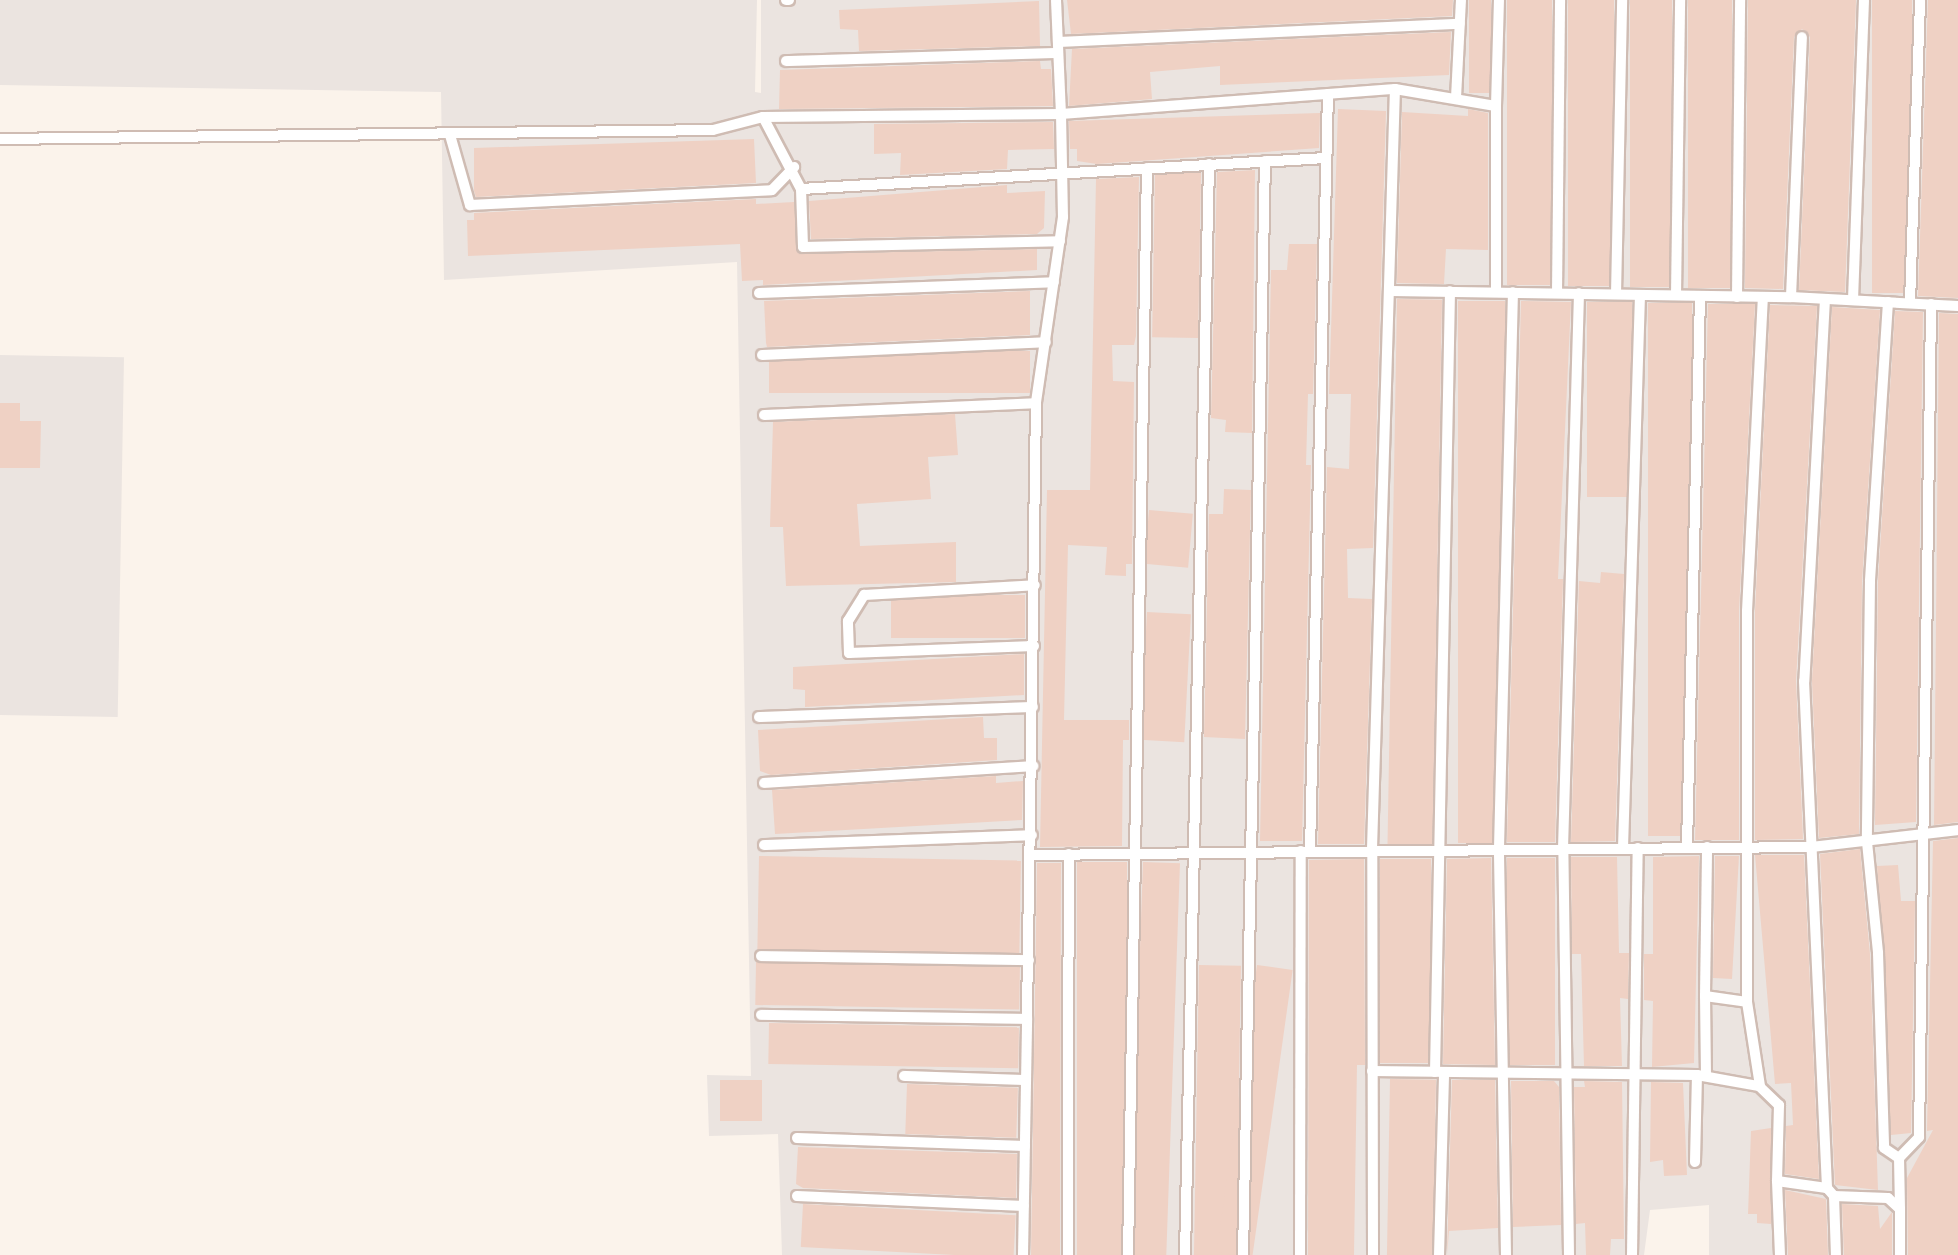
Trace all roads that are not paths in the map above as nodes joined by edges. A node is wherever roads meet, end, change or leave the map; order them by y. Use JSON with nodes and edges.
{"nodes":[{"id":1,"x":1056,"y":0,"type":"edge"},
{"id":2,"x":1461,"y":0,"type":"edge"},
{"id":3,"x":1499,"y":0,"type":"edge"},
{"id":4,"x":1560,"y":0,"type":"edge"},
{"id":5,"x":1622,"y":0,"type":"edge"},
{"id":6,"x":1680,"y":0,"type":"edge"},
{"id":7,"x":1740,"y":0,"type":"edge"},
{"id":8,"x":1864,"y":0,"type":"edge"},
{"id":9,"x":1920,"y":0,"type":"edge"},
{"id":10,"x":1460,"y":24,"type":"junction"},
{"id":11,"x":1802,"y":37,"type":"dead end"},
{"id":12,"x":1058,"y":48,"type":"junction"},
{"id":13,"x":786,"y":61,"type":"dead end"},
{"id":14,"x":1395,"y":89,"type":"junction"},
{"id":15,"x":1328,"y":94,"type":"junction"},
{"id":16,"x":1456,"y":98,"type":"junction"},
{"id":17,"x":1496,"y":106,"type":"junction"},
{"id":18,"x":1061,"y":114,"type":"junction"},
{"id":19,"x":763,"y":117,"type":"junction"},
{"id":20,"x":450,"y":135,"type":"junction"},
{"id":21,"x":0,"y":139,"type":"edge"},
{"id":22,"x":1326,"y":158,"type":"junction"},
{"id":23,"x":1265,"y":161,"type":"junction"},
{"id":24,"x":1209,"y":164,"type":"junction"},
{"id":25,"x":794,"y":167,"type":"junction"},
{"id":26,"x":1147,"y":168,"type":"junction"},
{"id":27,"x":1062,"y":172,"type":"junction"},
{"id":28,"x":801,"y":188,"type":"junction"},
{"id":29,"x":1060,"y":241,"type":"junction"},
{"id":30,"x":1054,"y":282,"type":"junction"},
{"id":31,"x":1391,"y":291,"type":"junction"},
{"id":32,"x":1450,"y":291,"type":"junction"},
{"id":33,"x":1496,"y":292,"type":"junction"},
{"id":34,"x":1513,"y":292,"type":"junction"},
{"id":35,"x":759,"y":293,"type":"dead end"},
{"id":36,"x":1557,"y":293,"type":"junction"},
{"id":37,"x":1579,"y":293,"type":"junction"},
{"id":38,"x":1616,"y":294,"type":"junction"},
{"id":39,"x":1640,"y":295,"type":"junction"},
{"id":40,"x":1676,"y":295,"type":"junction"},
{"id":41,"x":1700,"y":296,"type":"junction"},
{"id":42,"x":1737,"y":297,"type":"junction"},
{"id":43,"x":1763,"y":297,"type":"junction"},
{"id":44,"x":1791,"y":297,"type":"junction"},
{"id":45,"x":1825,"y":299,"type":"junction"},
{"id":46,"x":1853,"y":300,"type":"junction"},
{"id":47,"x":1888,"y":302,"type":"junction"},
{"id":48,"x":1910,"y":303,"type":"junction"},
{"id":49,"x":1931,"y":304,"type":"junction"},
{"id":50,"x":1958,"y":306,"type":"edge"},
{"id":51,"x":1046,"y":342,"type":"junction"},
{"id":52,"x":762,"y":355,"type":"dead end"},
{"id":53,"x":1037,"y":403,"type":"junction"},
{"id":54,"x":764,"y":415,"type":"dead end"},
{"id":55,"x":1035,"y":585,"type":"junction"},
{"id":56,"x":1034,"y":646,"type":"junction"},
{"id":57,"x":1033,"y":707,"type":"junction"},
{"id":58,"x":759,"y":717,"type":"dead end"},
{"id":59,"x":1032,"y":766,"type":"junction"},
{"id":60,"x":764,"y":783,"type":"dead end"},
{"id":61,"x":1958,"y":830,"type":"edge"},
{"id":62,"x":1926,"y":832,"type":"junction"},
{"id":63,"x":1032,"y":835,"type":"junction"},
{"id":64,"x":1867,"y":842,"type":"junction"},
{"id":65,"x":764,"y":845,"type":"dead end"},
{"id":66,"x":1687,"y":847,"type":"junction"},
{"id":67,"x":1707,"y":847,"type":"junction"},
{"id":68,"x":1748,"y":847,"type":"junction"},
{"id":69,"x":1812,"y":847,"type":"junction"},
{"id":70,"x":1499,"y":848,"type":"junction"},
{"id":71,"x":1623,"y":848,"type":"junction"},
{"id":72,"x":1638,"y":848,"type":"junction"},
{"id":73,"x":1372,"y":849,"type":"junction"},
{"id":74,"x":1435,"y":849,"type":"junction"},
{"id":75,"x":1563,"y":849,"type":"junction"},
{"id":76,"x":1305,"y":850,"type":"junction"},
{"id":77,"x":1248,"y":852,"type":"junction"},
{"id":78,"x":1191,"y":853,"type":"junction"},
{"id":79,"x":1069,"y":854,"type":"junction"},
{"id":80,"x":1132,"y":854,"type":"junction"},
{"id":81,"x":1031,"y":855,"type":"junction"},
{"id":82,"x":761,"y":956,"type":"dead end"},
{"id":83,"x":1029,"y":960,"type":"junction"},
{"id":84,"x":1705,"y":996,"type":"junction"},
{"id":85,"x":1747,"y":1002,"type":"junction"},
{"id":86,"x":761,"y":1015,"type":"dead end"},
{"id":87,"x":1027,"y":1019,"type":"junction"},
{"id":88,"x":1372,"y":1071,"type":"junction"},
{"id":89,"x":1440,"y":1072,"type":"junction"},
{"id":90,"x":1502,"y":1073,"type":"junction"},
{"id":91,"x":1568,"y":1074,"type":"junction"},
{"id":92,"x":1637,"y":1074,"type":"junction"},
{"id":93,"x":1702,"y":1075,"type":"junction"},
{"id":94,"x":904,"y":1076,"type":"dead end"},
{"id":95,"x":1026,"y":1080,"type":"junction"},
{"id":96,"x":1760,"y":1086,"type":"junction"},
{"id":97,"x":797,"y":1138,"type":"dead end"},
{"id":98,"x":1025,"y":1146,"type":"junction"},
{"id":99,"x":1899,"y":1158,"type":"junction"},
{"id":100,"x":1695,"y":1162,"type":"dead end"},
{"id":101,"x":1777,"y":1181,"type":"junction"},
{"id":102,"x":1830,"y":1192,"type":"junction"},
{"id":103,"x":797,"y":1196,"type":"dead end"},
{"id":104,"x":1024,"y":1206,"type":"junction"},
{"id":105,"x":1900,"y":1209,"type":"junction"},
{"id":106,"x":1023,"y":1255,"type":"edge"},
{"id":107,"x":1068,"y":1255,"type":"edge"},
{"id":108,"x":1128,"y":1255,"type":"edge"},
{"id":109,"x":1185,"y":1255,"type":"edge"},
{"id":110,"x":1243,"y":1255,"type":"edge"},
{"id":111,"x":1300,"y":1255,"type":"edge"},
{"id":112,"x":1373,"y":1255,"type":"edge"},
{"id":113,"x":1439,"y":1255,"type":"edge"},
{"id":114,"x":1506,"y":1255,"type":"edge"},
{"id":115,"x":1569,"y":1255,"type":"edge"},
{"id":116,"x":1632,"y":1255,"type":"edge"},
{"id":117,"x":1780,"y":1255,"type":"edge"},
{"id":118,"x":1836,"y":1255,"type":"edge"},
{"id":119,"x":1900,"y":1255,"type":"edge"}],
"edges":[{"from":1,"to":12,"type":"lane"},
{"from":2,"to":10,"type":"lane"},
{"from":3,"to":17,"type":"lane"},
{"from":4,"to":36,"type":"lane"},
{"from":5,"to":38,"type":"lane"},
{"from":6,"to":40,"type":"lane"},
{"from":7,"to":42,"type":"lane"},
{"from":8,"to":46,"type":"lane"},
{"from":9,"to":48,"type":"lane"},
{"from":10,"to":12,"type":"lane"},
{"from":10,"to":16,"type":"lane"},
{"from":11,"to":44,"type":"lane"},
{"from":12,"to":13,"type":"lane"},
{"from":12,"to":18,"type":"lane"},
{"from":14,"to":15,"type":"lane"},
{"from":14,"to":16,"type":"lane"},
{"from":14,"to":31,"type":"lane"},
{"from":15,"to":18,"type":"lane"},
{"from":15,"to":22,"type":"lane"},
{"from":16,"to":17,"type":"lane"},
{"from":17,"to":33,"type":"lane"},
{"from":18,"to":19,"type":"lane"},
{"from":18,"to":27,"type":"lane"},
{"from":19,"to":20,"type":"lane"},
{"from":19,"to":25,"type":"lane"},
{"from":20,"to":21,"type":"lane"},
{"from":20,"to":25,"type":"lane"},
{"from":22,"to":23,"type":"lane"},
{"from":22,"to":76,"type":"lane"},
{"from":23,"to":24,"type":"lane"},
{"from":23,"to":77,"type":"lane"},
{"from":24,"to":26,"type":"lane"},
{"from":24,"to":78,"type":"lane"},
{"from":25,"to":28,"type":"lane"},
{"from":26,"to":27,"type":"lane"},
{"from":26,"to":80,"type":"lane"},
{"from":27,"to":28,"type":"lane"},
{"from":27,"to":29,"type":"lane"},
{"from":28,"to":29,"type":"lane"},
{"from":29,"to":30,"type":"lane"},
{"from":30,"to":35,"type":"lane"},
{"from":30,"to":51,"type":"lane"},
{"from":31,"to":32,"type":"lane"},
{"from":31,"to":73,"type":"lane"},
{"from":32,"to":33,"type":"lane"},
{"from":32,"to":74,"type":"lane"},
{"from":33,"to":34,"type":"lane"},
{"from":34,"to":36,"type":"lane"},
{"from":34,"to":70,"type":"lane"},
{"from":36,"to":37,"type":"lane"},
{"from":37,"to":38,"type":"lane"},
{"from":37,"to":75,"type":"lane"},
{"from":38,"to":39,"type":"lane"},
{"from":39,"to":40,"type":"lane"},
{"from":39,"to":71,"type":"lane"},
{"from":40,"to":41,"type":"lane"},
{"from":41,"to":42,"type":"lane"},
{"from":41,"to":66,"type":"lane"},
{"from":42,"to":43,"type":"lane"},
{"from":43,"to":44,"type":"lane"},
{"from":43,"to":68,"type":"lane"},
{"from":44,"to":45,"type":"lane"},
{"from":45,"to":46,"type":"lane"},
{"from":45,"to":69,"type":"lane"},
{"from":46,"to":47,"type":"lane"},
{"from":47,"to":48,"type":"lane"},
{"from":47,"to":64,"type":"lane"},
{"from":48,"to":49,"type":"lane"},
{"from":49,"to":50,"type":"lane"},
{"from":49,"to":62,"type":"lane"},
{"from":51,"to":52,"type":"lane"},
{"from":51,"to":53,"type":"lane"},
{"from":53,"to":54,"type":"lane"},
{"from":53,"to":55,"type":"lane"},
{"from":55,"to":56,"type":"lane"},
{"from":55,"to":56,"type":"lane"},
{"from":56,"to":57,"type":"lane"},
{"from":57,"to":58,"type":"lane"},
{"from":57,"to":59,"type":"lane"},
{"from":59,"to":60,"type":"lane"},
{"from":59,"to":63,"type":"lane"},
{"from":61,"to":62,"type":"lane"},
{"from":62,"to":64,"type":"lane"},
{"from":62,"to":99,"type":"lane"},
{"from":63,"to":65,"type":"lane"},
{"from":63,"to":81,"type":"lane"},
{"from":64,"to":69,"type":"lane"},
{"from":64,"to":99,"type":"lane"},
{"from":66,"to":67,"type":"lane"},
{"from":66,"to":72,"type":"lane"},
{"from":67,"to":68,"type":"lane"},
{"from":67,"to":84,"type":"lane"},
{"from":68,"to":69,"type":"lane"},
{"from":68,"to":85,"type":"lane"},
{"from":69,"to":102,"type":"lane"},
{"from":70,"to":74,"type":"lane"},
{"from":70,"to":75,"type":"lane"},
{"from":70,"to":90,"type":"lane"},
{"from":71,"to":72,"type":"lane"},
{"from":71,"to":75,"type":"lane"},
{"from":72,"to":92,"type":"lane"},
{"from":73,"to":74,"type":"lane"},
{"from":73,"to":76,"type":"lane"},
{"from":73,"to":88,"type":"lane"},
{"from":74,"to":89,"type":"lane"},
{"from":75,"to":91,"type":"lane"},
{"from":76,"to":77,"type":"lane"},
{"from":76,"to":111,"type":"lane"},
{"from":77,"to":78,"type":"lane"},
{"from":77,"to":110,"type":"lane"},
{"from":78,"to":80,"type":"lane"},
{"from":78,"to":109,"type":"lane"},
{"from":79,"to":80,"type":"lane"},
{"from":79,"to":81,"type":"lane"},
{"from":79,"to":107,"type":"lane"},
{"from":80,"to":108,"type":"lane"},
{"from":81,"to":83,"type":"lane"},
{"from":82,"to":83,"type":"lane"},
{"from":83,"to":87,"type":"lane"},
{"from":84,"to":85,"type":"lane"},
{"from":84,"to":93,"type":"lane"},
{"from":85,"to":96,"type":"lane"},
{"from":86,"to":87,"type":"lane"},
{"from":87,"to":95,"type":"lane"},
{"from":88,"to":89,"type":"lane"},
{"from":88,"to":112,"type":"lane"},
{"from":89,"to":90,"type":"lane"},
{"from":89,"to":113,"type":"lane"},
{"from":90,"to":91,"type":"lane"},
{"from":90,"to":114,"type":"lane"},
{"from":91,"to":92,"type":"lane"},
{"from":91,"to":115,"type":"lane"},
{"from":92,"to":93,"type":"lane"},
{"from":92,"to":116,"type":"lane"},
{"from":93,"to":96,"type":"lane"},
{"from":93,"to":100,"type":"lane"},
{"from":94,"to":95,"type":"lane"},
{"from":95,"to":98,"type":"lane"},
{"from":96,"to":101,"type":"lane"},
{"from":97,"to":98,"type":"lane"},
{"from":98,"to":104,"type":"lane"},
{"from":99,"to":105,"type":"lane"},
{"from":101,"to":102,"type":"lane"},
{"from":101,"to":117,"type":"lane"},
{"from":102,"to":105,"type":"lane"},
{"from":102,"to":118,"type":"lane"},
{"from":103,"to":104,"type":"lane"},
{"from":104,"to":106,"type":"lane"},
{"from":105,"to":119,"type":"lane"}]}
